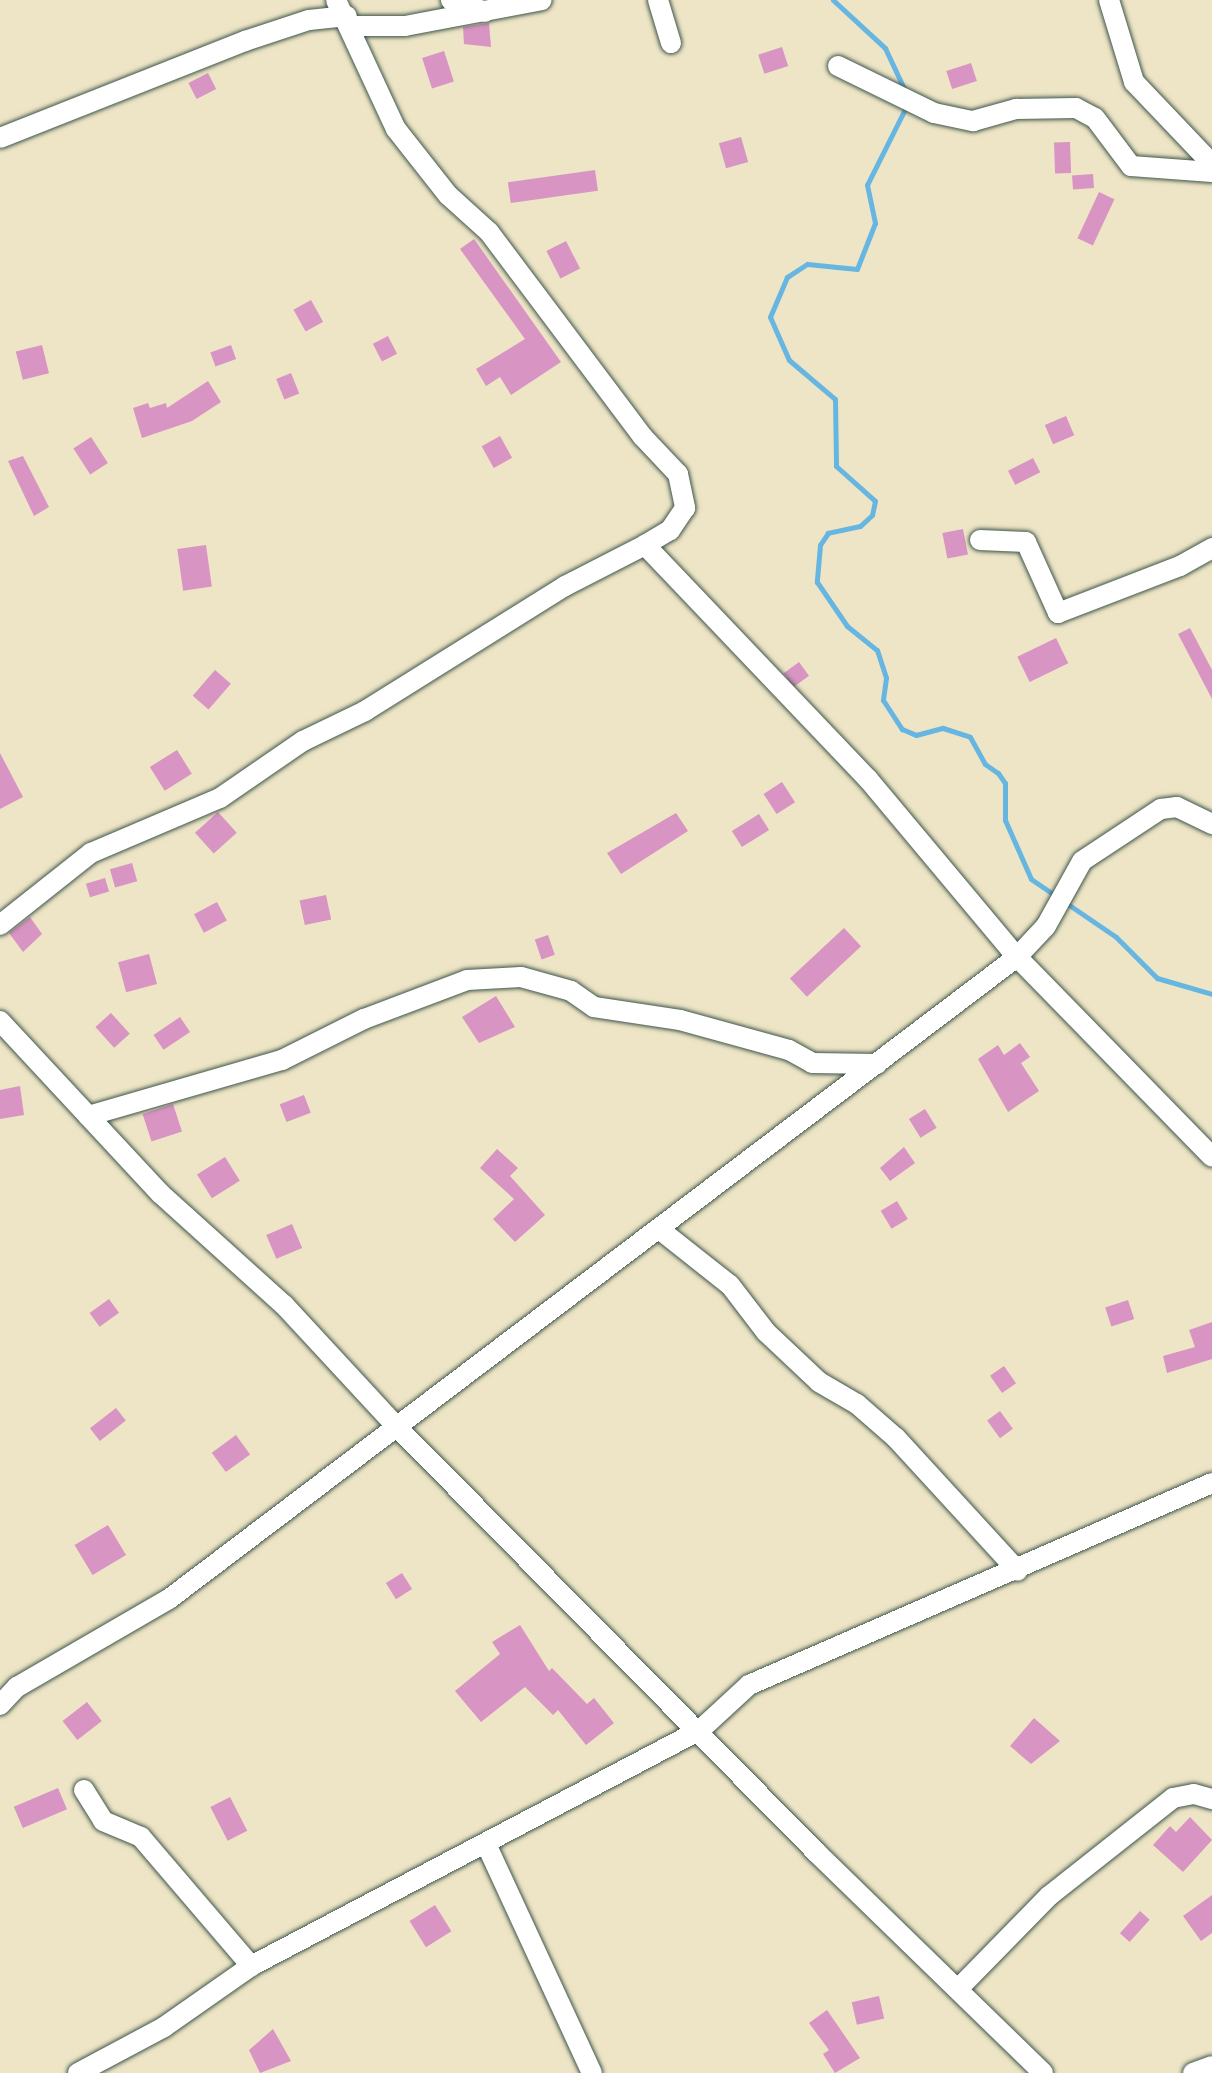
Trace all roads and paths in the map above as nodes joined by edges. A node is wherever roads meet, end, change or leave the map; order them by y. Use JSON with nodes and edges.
{"nodes":[{"id":1,"x":451,"y":0,"type":"edge"},
{"id":2,"x":542,"y":0,"type":"edge"},
{"id":3,"x":658,"y":0,"type":"edge"},
{"id":4,"x":1109,"y":0,"type":"edge"},
{"id":5,"x":487,"y":13,"type":"junction"},
{"id":6,"x":345,"y":14,"type":"edge"},
{"id":7,"x":671,"y":43,"type":"dead end"},
{"id":8,"x":838,"y":66,"type":"dead end"},
{"id":9,"x":0,"y":138,"type":"edge"},
{"id":10,"x":1212,"y":164,"type":"edge"},
{"id":11,"x":1212,"y":172,"type":"edge"},
{"id":12,"x":980,"y":540,"type":"dead end"},
{"id":13,"x":645,"y":545,"type":"junction"},
{"id":14,"x":1212,"y":548,"type":"edge"},
{"id":15,"x":1212,"y":824,"type":"edge"},
{"id":16,"x":0,"y":925,"type":"edge"},
{"id":17,"x":1017,"y":957,"type":"junction"},
{"id":18,"x":0,"y":1021,"type":"edge"},
{"id":19,"x":877,"y":1064,"type":"junction"},
{"id":20,"x":88,"y":1116,"type":"junction"},
{"id":21,"x":1212,"y":1157,"type":"edge"},
{"id":22,"x":659,"y":1229,"type":"junction"},
{"id":23,"x":394,"y":1425,"type":"junction"},
{"id":24,"x":1212,"y":1483,"type":"edge"},
{"id":25,"x":1018,"y":1571,"type":"junction"},
{"id":26,"x":0,"y":1705,"type":"edge"},
{"id":27,"x":700,"y":1730,"type":"junction"},
{"id":28,"x":84,"y":1790,"type":"dead end"},
{"id":29,"x":1212,"y":1799,"type":"edge"},
{"id":30,"x":487,"y":1846,"type":"junction"},
{"id":31,"x":251,"y":1966,"type":"junction"},
{"id":32,"x":958,"y":1989,"type":"junction"},
{"id":33,"x":1212,"y":2066,"type":"edge"},
{"id":34,"x":78,"y":2073,"type":"edge"},
{"id":35,"x":592,"y":2073,"type":"edge"},
{"id":36,"x":1043,"y":2073,"type":"edge"},
{"id":37,"x":1193,"y":2073,"type":"edge"}],
"edges":[{"from":1,"to":5,"type":"street"},
{"from":2,"to":5,"type":"street"},
{"from":3,"to":7,"type":"street"},
{"from":4,"to":10,"type":"street"},
{"from":5,"to":6,"type":"street"},
{"from":6,"to":9,"type":"street"},
{"from":6,"to":13,"type":"street"},
{"from":8,"to":11,"type":"street"},
{"from":12,"to":14,"type":"street"},
{"from":13,"to":16,"type":"street"},
{"from":13,"to":17,"type":"street"},
{"from":15,"to":17,"type":"street"},
{"from":17,"to":19,"type":"street"},
{"from":17,"to":21,"type":"street"},
{"from":18,"to":20,"type":"street"},
{"from":19,"to":20,"type":"street"},
{"from":19,"to":22,"type":"street"},
{"from":20,"to":23,"type":"street"},
{"from":22,"to":23,"type":"street"},
{"from":22,"to":25,"type":"street"},
{"from":23,"to":26,"type":"street"},
{"from":23,"to":27,"type":"street"},
{"from":24,"to":25,"type":"street"},
{"from":25,"to":27,"type":"street"},
{"from":27,"to":30,"type":"street"},
{"from":27,"to":32,"type":"street"},
{"from":28,"to":31,"type":"street"},
{"from":29,"to":32,"type":"street"},
{"from":30,"to":31,"type":"street"},
{"from":30,"to":35,"type":"street"},
{"from":31,"to":34,"type":"street"},
{"from":32,"to":36,"type":"street"},
{"from":33,"to":37,"type":"street"}]}
